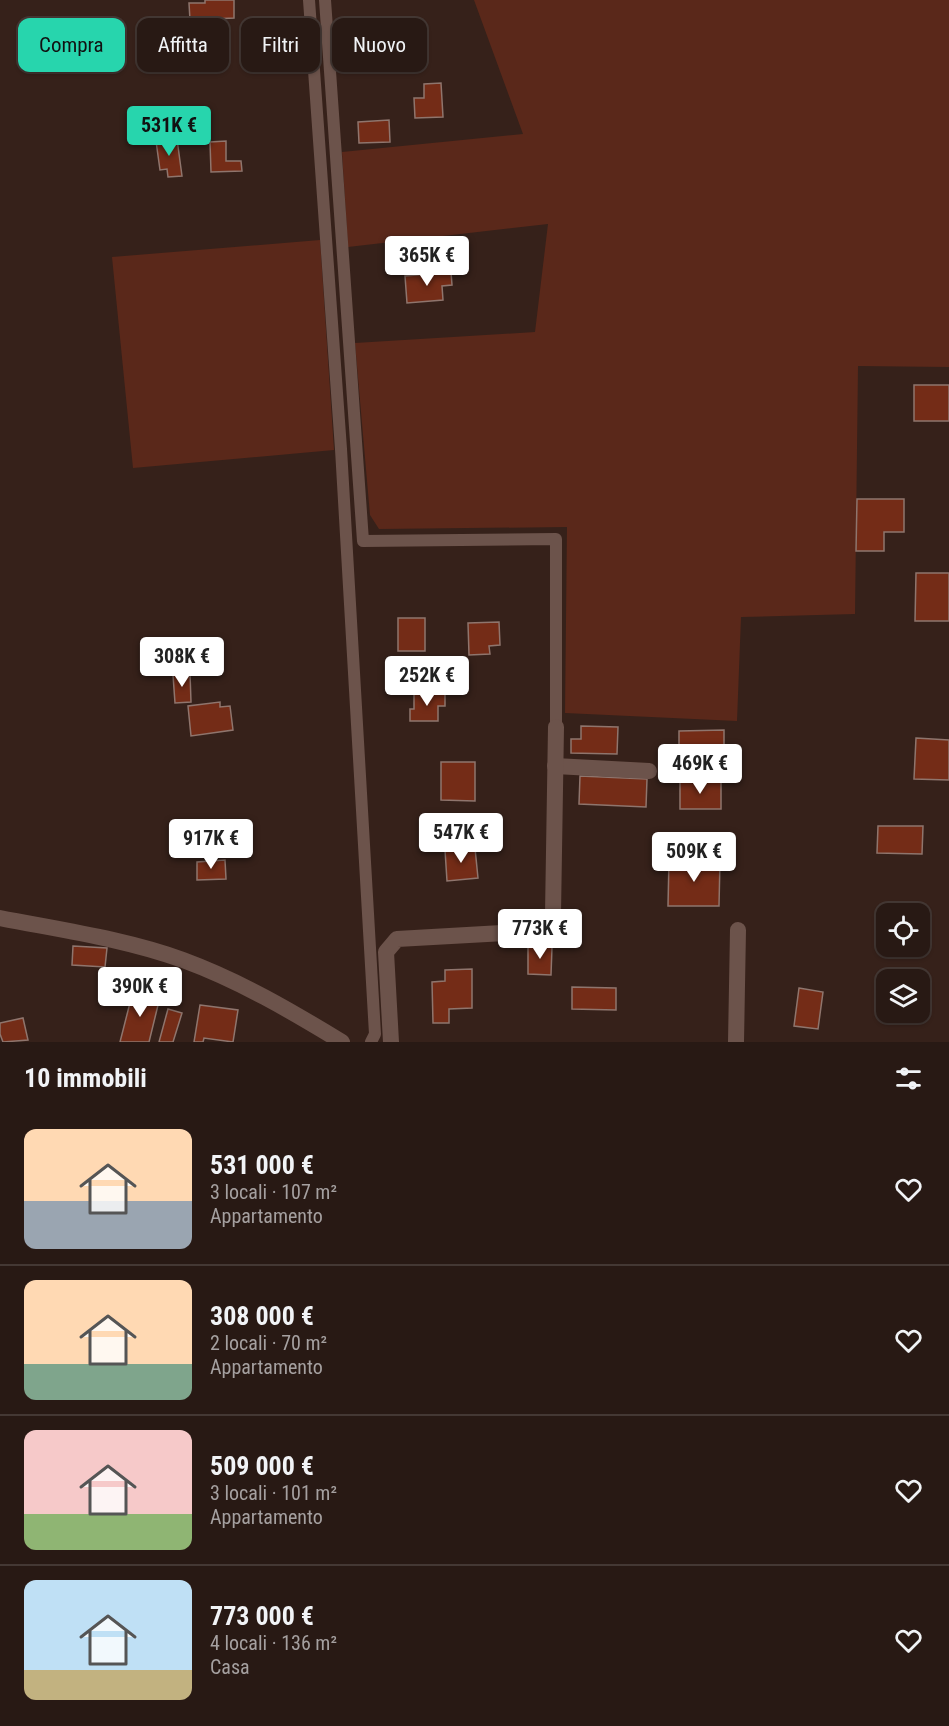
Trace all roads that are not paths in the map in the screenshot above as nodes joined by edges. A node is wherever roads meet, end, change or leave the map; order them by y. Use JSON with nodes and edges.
{"nodes":[{"id":1,"x":309,"y":0,"type":"edge"},
{"id":2,"x":325,"y":0,"type":"edge"},
{"id":3,"x":556,"y":727,"type":"joint"},
{"id":4,"x":555,"y":766,"type":"junction"},
{"id":5,"x":649,"y":771,"type":"dead end"},
{"id":6,"x":0,"y":918,"type":"edge"},
{"id":7,"x":738,"y":930,"type":"dead end"},
{"id":8,"x":342,"y":1042,"type":"edge"},
{"id":9,"x":371,"y":1042,"type":"edge"},
{"id":10,"x":391,"y":1042,"type":"edge"},
{"id":11,"x":736,"y":1042,"type":"edge"}],
"edges":[{"from":1,"to":9,"type":"lane"},
{"from":2,"to":3,"type":"lane"},
{"from":3,"to":4,"type":"street"},
{"from":4,"to":5,"type":"street"},
{"from":4,"to":10,"type":"street"},
{"from":6,"to":8,"type":"street"},
{"from":7,"to":11,"type":"street"}]}
